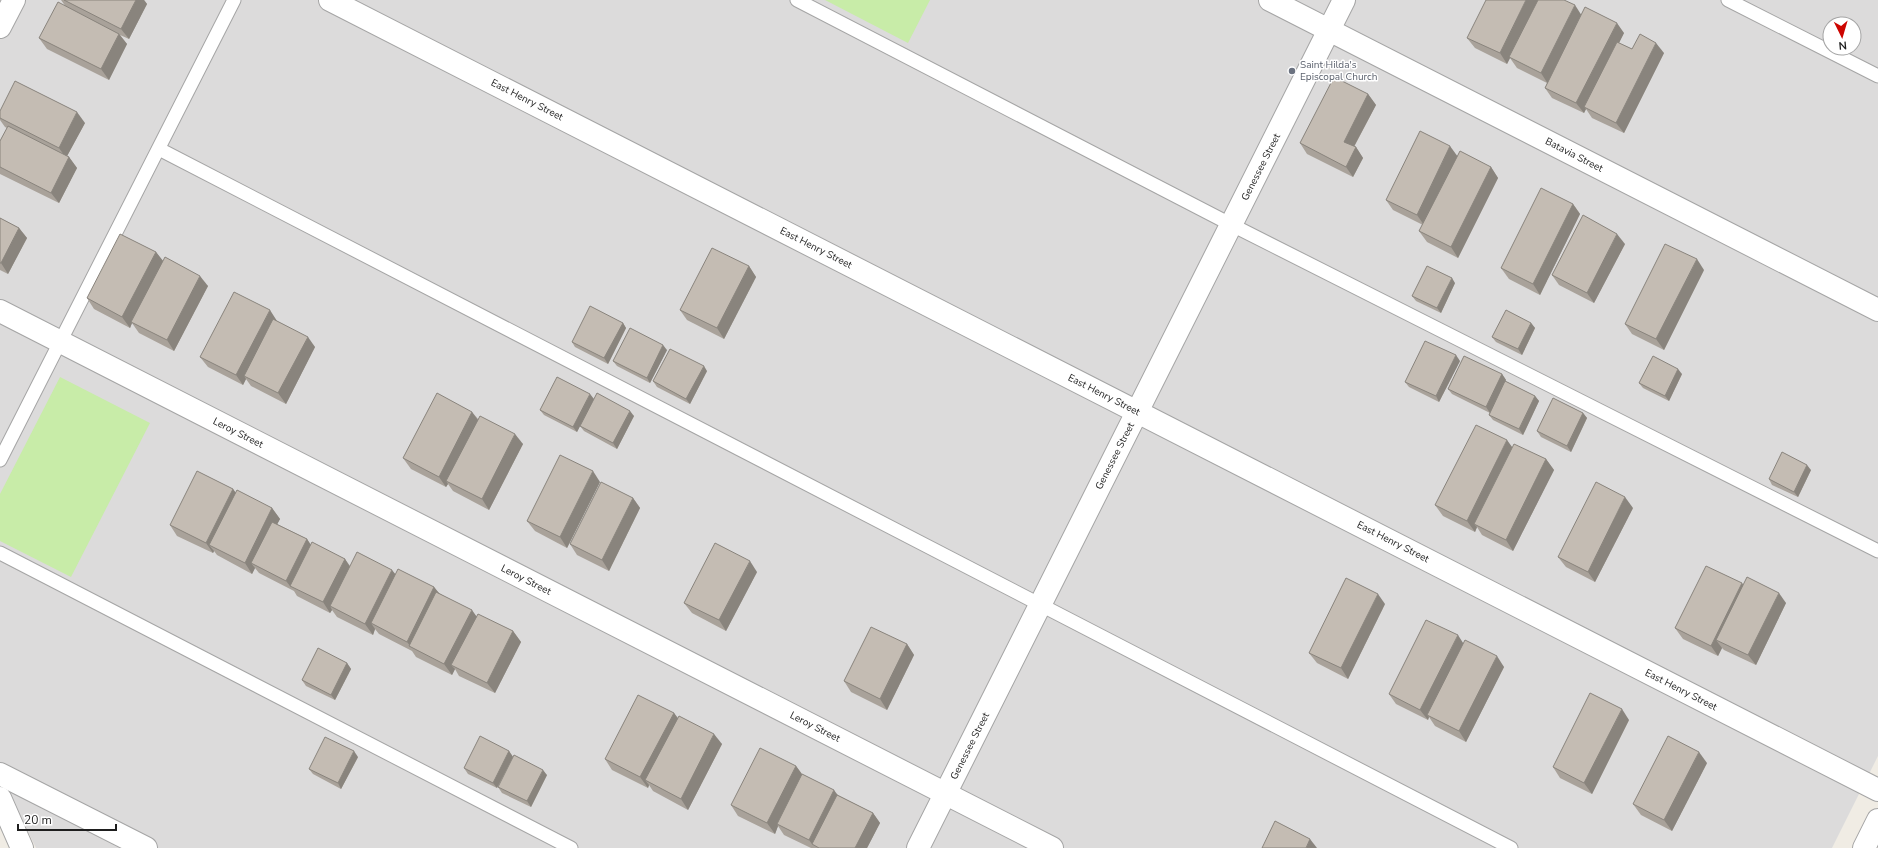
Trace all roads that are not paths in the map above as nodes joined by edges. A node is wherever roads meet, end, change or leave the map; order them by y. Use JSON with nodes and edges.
{"nodes":[{"id":1,"x":14,"y":0,"type":"edge"},
{"id":2,"x":234,"y":0,"type":"edge"},
{"id":3,"x":330,"y":0,"type":"edge"},
{"id":4,"x":797,"y":0,"type":"edge"},
{"id":5,"x":1270,"y":0,"type":"edge"},
{"id":6,"x":1344,"y":0,"type":"edge"},
{"id":7,"x":1728,"y":0,"type":"edge"},
{"id":8,"x":0,"y":27,"type":"edge"},
{"id":9,"x":1329,"y":30,"type":"junction"},
{"id":10,"x":1878,"y":76,"type":"edge"},
{"id":11,"x":158,"y":149,"type":"junction"},
{"id":12,"x":1232,"y":225,"type":"junction"},
{"id":13,"x":1878,"y":310,"type":"edge"},
{"id":14,"x":0,"y":312,"type":"edge"},
{"id":15,"x":61,"y":342,"type":"junction"},
{"id":16,"x":1138,"y":412,"type":"junction"},
{"id":17,"x":0,"y":460,"type":"edge"},
{"id":18,"x":1878,"y":551,"type":"edge"},
{"id":19,"x":0,"y":553,"type":"edge"},
{"id":20,"x":1041,"y":604,"type":"junction"},
{"id":21,"x":0,"y":774,"type":"edge"},
{"id":22,"x":1878,"y":790,"type":"edge"},
{"id":23,"x":946,"y":794,"type":"junction"},
{"id":24,"x":0,"y":798,"type":"edge"},
{"id":25,"x":1878,"y":820,"type":"edge"},
{"id":26,"x":22,"y":848,"type":"edge"},
{"id":27,"x":146,"y":848,"type":"edge"},
{"id":28,"x":572,"y":848,"type":"edge"},
{"id":29,"x":918,"y":848,"type":"edge"},
{"id":30,"x":1052,"y":848,"type":"edge"},
{"id":31,"x":1511,"y":848,"type":"edge"},
{"id":32,"x":1864,"y":848,"type":"edge"}],
"edges":[{"from":1,"to":8,"type":"street"},
{"from":2,"to":11,"type":"lane"},
{"from":3,"to":16,"type":"street","name":"East Henry Street"},
{"from":4,"to":12,"type":"lane"},
{"from":5,"to":9,"type":"street","name":"Batavia Street"},
{"from":6,"to":9,"type":"street","name":"Genessee Street"},
{"from":7,"to":10,"type":"lane"},
{"from":9,"to":12,"type":"street","name":"Genessee Street"},
{"from":9,"to":13,"type":"street","name":"Batavia Street"},
{"from":11,"to":15,"type":"lane"},
{"from":11,"to":20,"type":"lane"},
{"from":12,"to":16,"type":"street","name":"Genessee Street"},
{"from":12,"to":18,"type":"lane"},
{"from":14,"to":15,"type":"street","name":"Leroy Street"},
{"from":15,"to":17,"type":"lane"},
{"from":15,"to":23,"type":"street","name":"Leroy Street"},
{"from":16,"to":20,"type":"street","name":"Genessee Street"},
{"from":16,"to":22,"type":"street","name":"East Henry Street"},
{"from":19,"to":28,"type":"lane"},
{"from":20,"to":23,"type":"street","name":"Genessee Street"},
{"from":20,"to":31,"type":"lane"},
{"from":21,"to":27,"type":"street"},
{"from":23,"to":29,"type":"street","name":"Genessee Street"},
{"from":23,"to":30,"type":"street","name":"Leroy Street"},
{"from":24,"to":26,"type":"street"},
{"from":25,"to":32,"type":"street"}]}
